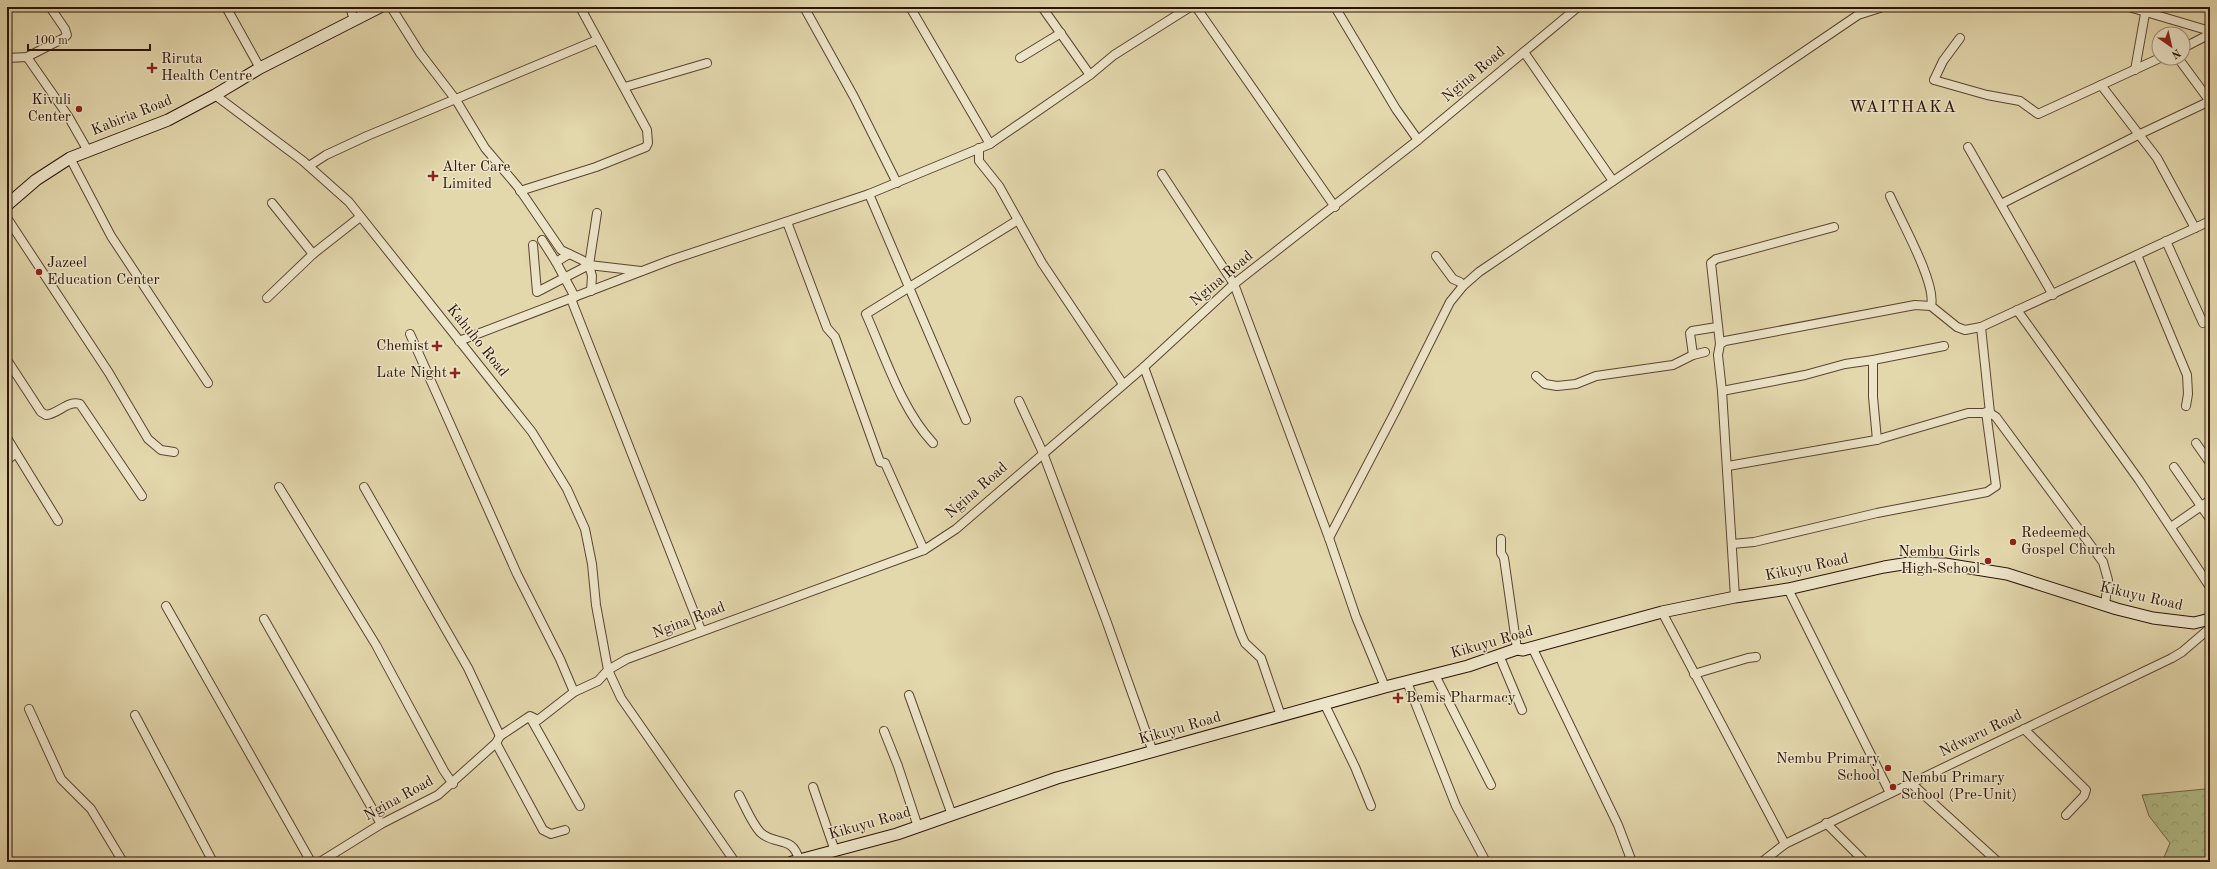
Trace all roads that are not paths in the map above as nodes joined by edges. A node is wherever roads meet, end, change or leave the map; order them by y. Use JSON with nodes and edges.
{"nodes":[{"id":1,"x":50,"y":7,"type":"edge"},
{"id":2,"x":226,"y":7,"type":"edge"},
{"id":3,"x":350,"y":7,"type":"edge"},
{"id":4,"x":380,"y":7,"type":"edge"},
{"id":5,"x":391,"y":7,"type":"edge"},
{"id":6,"x":580,"y":7,"type":"edge"},
{"id":7,"x":804,"y":7,"type":"edge"},
{"id":8,"x":910,"y":7,"type":"edge"},
{"id":9,"x":1042,"y":7,"type":"edge"},
{"id":10,"x":1335,"y":7,"type":"edge"},
{"id":11,"x":1578,"y":7,"type":"edge"},
{"id":12,"x":1883,"y":7,"type":"edge"},
{"id":13,"x":2129,"y":7,"type":"edge"},
{"id":14,"x":1196,"y":8,"type":"edge"},
{"id":15,"x":2146,"y":9,"type":"edge"},
{"id":16,"x":354,"y":20,"type":"junction"},
{"id":17,"x":2210,"y":31,"type":"edge"},
{"id":18,"x":1062,"y":33,"type":"junction"},
{"id":19,"x":2210,"y":34,"type":"edge"},
{"id":20,"x":1960,"y":38,"type":"dead end"},
{"id":21,"x":597,"y":40,"type":"junction"},
{"id":22,"x":2191,"y":44,"type":"edge"},
{"id":23,"x":1524,"y":52,"type":"junction"},
{"id":24,"x":27,"y":57,"type":"junction"},
{"id":25,"x":7,"y":58,"type":"edge"},
{"id":26,"x":1020,"y":58,"type":"dead end"},
{"id":27,"x":2151,"y":62,"type":"edge"},
{"id":28,"x":707,"y":63,"type":"dead end"},
{"id":29,"x":2184,"y":66,"type":"edge"},
{"id":30,"x":260,"y":68,"type":"junction"},
{"id":31,"x":2135,"y":70,"type":"junction"},
{"id":32,"x":1090,"y":74,"type":"junction"},
{"id":33,"x":2101,"y":85,"type":"junction"},
{"id":34,"x":625,"y":87,"type":"junction"},
{"id":35,"x":215,"y":95,"type":"junction"},
{"id":36,"x":456,"y":100,"type":"junction"},
{"id":37,"x":2210,"y":101,"type":"edge"},
{"id":38,"x":2138,"y":135,"type":"junction"},
{"id":39,"x":1418,"y":140,"type":"junction"},
{"id":40,"x":990,"y":144,"type":"junction"},
{"id":41,"x":1968,"y":147,"type":"dead end"},
{"id":42,"x":979,"y":148,"type":"junction"},
{"id":43,"x":88,"y":151,"type":"junction"},
{"id":44,"x":70,"y":158,"type":"junction"},
{"id":45,"x":309,"y":166,"type":"junction"},
{"id":46,"x":1162,"y":174,"type":"dead end"},
{"id":47,"x":1613,"y":181,"type":"junction"},
{"id":48,"x":897,"y":182,"type":"junction"},
{"id":49,"x":520,"y":191,"type":"junction"},
{"id":50,"x":869,"y":194,"type":"junction"},
{"id":51,"x":1890,"y":196,"type":"dead end"},
{"id":52,"x":272,"y":203,"type":"dead end"},
{"id":53,"x":2001,"y":204,"type":"junction"},
{"id":54,"x":7,"y":205,"type":"edge"},
{"id":55,"x":1335,"y":207,"type":"junction"},
{"id":56,"x":597,"y":213,"type":"dead end"},
{"id":57,"x":360,"y":217,"type":"junction"},
{"id":58,"x":7,"y":218,"type":"edge"},
{"id":59,"x":1018,"y":220,"type":"junction"},
{"id":60,"x":2210,"y":221,"type":"edge"},
{"id":61,"x":786,"y":222,"type":"junction"},
{"id":62,"x":1834,"y":227,"type":"dead end"},
{"id":63,"x":2196,"y":228,"type":"junction"},
{"id":64,"x":542,"y":240,"type":"dead end"},
{"id":65,"x":2166,"y":241,"type":"junction"},
{"id":66,"x":533,"y":245,"type":"dead end"},
{"id":67,"x":313,"y":254,"type":"junction"},
{"id":68,"x":568,"y":254,"type":"junction"},
{"id":69,"x":2137,"y":255,"type":"junction"},
{"id":70,"x":1436,"y":256,"type":"dead end"},
{"id":71,"x":556,"y":262,"type":"junction"},
{"id":72,"x":589,"y":266,"type":"junction"},
{"id":73,"x":644,"y":271,"type":"junction"},
{"id":74,"x":564,"y":277,"type":"junction"},
{"id":75,"x":1234,"y":284,"type":"junction"},
{"id":76,"x":1463,"y":286,"type":"junction"},
{"id":77,"x":909,"y":288,"type":"junction"},
{"id":78,"x":591,"y":291,"type":"junction"},
{"id":79,"x":2053,"y":295,"type":"junction"},
{"id":80,"x":267,"y":298,"type":"dead end"},
{"id":81,"x":573,"y":298,"type":"junction"},
{"id":82,"x":1931,"y":306,"type":"junction"},
{"id":83,"x":2018,"y":310,"type":"junction"},
{"id":84,"x":2203,"y":323,"type":"dead end"},
{"id":85,"x":1717,"y":327,"type":"junction"},
{"id":86,"x":1981,"y":327,"type":"junction"},
{"id":87,"x":410,"y":334,"type":"dead end"},
{"id":88,"x":460,"y":341,"type":"junction"},
{"id":89,"x":1720,"y":344,"type":"junction"},
{"id":90,"x":1944,"y":346,"type":"dead end"},
{"id":91,"x":1705,"y":352,"type":"dead end"},
{"id":92,"x":1693,"y":354,"type":"junction"},
{"id":93,"x":7,"y":360,"type":"edge"},
{"id":94,"x":1873,"y":360,"type":"junction"},
{"id":95,"x":1144,"y":366,"type":"junction"},
{"id":96,"x":1536,"y":376,"type":"dead end"},
{"id":97,"x":208,"y":383,"type":"dead end"},
{"id":98,"x":1123,"y":384,"type":"junction"},
{"id":99,"x":1722,"y":391,"type":"junction"},
{"id":100,"x":1019,"y":401,"type":"dead end"},
{"id":101,"x":2186,"y":406,"type":"dead end"},
{"id":102,"x":1988,"y":413,"type":"junction"},
{"id":103,"x":966,"y":420,"type":"dead end"},
{"id":104,"x":7,"y":438,"type":"edge"},
{"id":105,"x":1877,"y":440,"type":"junction"},
{"id":106,"x":932,"y":443,"type":"dead end"},
{"id":107,"x":2196,"y":443,"type":"dead end"},
{"id":108,"x":174,"y":452,"type":"dead end"},
{"id":109,"x":16,"y":453,"type":"junction"},
{"id":110,"x":1043,"y":453,"type":"junction"},
{"id":111,"x":7,"y":460,"type":"edge"},
{"id":112,"x":2210,"y":463,"type":"edge"},
{"id":113,"x":1728,"y":466,"type":"junction"},
{"id":114,"x":2174,"y":467,"type":"dead end"},
{"id":115,"x":279,"y":487,"type":"dead end"},
{"id":116,"x":364,"y":487,"type":"dead end"},
{"id":117,"x":142,"y":496,"type":"dead end"},
{"id":118,"x":2210,"y":500,"type":"edge"},
{"id":119,"x":2202,"y":506,"type":"junction"},
{"id":120,"x":2210,"y":519,"type":"edge"},
{"id":121,"x":58,"y":521,"type":"dead end"},
{"id":122,"x":2171,"y":527,"type":"junction"},
{"id":123,"x":1329,"y":538,"type":"junction"},
{"id":124,"x":1501,"y":539,"type":"dead end"},
{"id":125,"x":1732,"y":544,"type":"junction"},
{"id":126,"x":924,"y":550,"type":"junction"},
{"id":127,"x":2210,"y":587,"type":"edge"},
{"id":128,"x":1788,"y":589,"type":"junction"},
{"id":129,"x":1736,"y":597,"type":"junction"},
{"id":130,"x":2104,"y":605,"type":"junction"},
{"id":131,"x":166,"y":606,"type":"dead end"},
{"id":132,"x":1662,"y":612,"type":"junction"},
{"id":133,"x":264,"y":619,"type":"dead end"},
{"id":134,"x":2210,"y":619,"type":"edge"},
{"id":135,"x":2210,"y":628,"type":"edge"},
{"id":136,"x":702,"y":630,"type":"junction"},
{"id":137,"x":1532,"y":647,"type":"junction"},
{"id":138,"x":1517,"y":649,"type":"junction"},
{"id":139,"x":1499,"y":655,"type":"junction"},
{"id":140,"x":1756,"y":658,"type":"dead end"},
{"id":141,"x":608,"y":670,"type":"junction"},
{"id":142,"x":1437,"y":674,"type":"junction"},
{"id":143,"x":1694,"y":674,"type":"junction"},
{"id":144,"x":1407,"y":682,"type":"junction"},
{"id":145,"x":1385,"y":687,"type":"junction"},
{"id":146,"x":574,"y":692,"type":"junction"},
{"id":147,"x":909,"y":695,"type":"dead end"},
{"id":148,"x":1325,"y":705,"type":"junction"},
{"id":149,"x":29,"y":709,"type":"dead end"},
{"id":150,"x":1522,"y":710,"type":"dead end"},
{"id":151,"x":135,"y":715,"type":"dead end"},
{"id":152,"x":530,"y":716,"type":"junction"},
{"id":153,"x":1281,"y":716,"type":"junction"},
{"id":154,"x":2024,"y":729,"type":"junction"},
{"id":155,"x":884,"y":731,"type":"dead end"},
{"id":156,"x":498,"y":740,"type":"junction"},
{"id":157,"x":1153,"y":752,"type":"junction"},
{"id":158,"x":1911,"y":783,"type":"junction"},
{"id":159,"x":453,"y":784,"type":"junction"},
{"id":160,"x":1491,"y":785,"type":"dead end"},
{"id":161,"x":813,"y":787,"type":"dead end"},
{"id":162,"x":1890,"y":793,"type":"junction"},
{"id":163,"x":739,"y":795,"type":"dead end"},
{"id":164,"x":580,"y":806,"type":"dead end"},
{"id":165,"x":1371,"y":806,"type":"dead end"},
{"id":166,"x":952,"y":815,"type":"junction"},
{"id":167,"x":2066,"y":815,"type":"dead end"},
{"id":168,"x":1826,"y":823,"type":"junction"},
{"id":169,"x":381,"y":824,"type":"junction"},
{"id":170,"x":918,"y":826,"type":"junction"},
{"id":171,"x":565,"y":830,"type":"dead end"},
{"id":172,"x":1785,"y":844,"type":"junction"},
{"id":173,"x":835,"y":850,"type":"junction"},
{"id":174,"x":795,"y":861,"type":"edge"},
{"id":175,"x":123,"y":862,"type":"edge"},
{"id":176,"x":213,"y":862,"type":"edge"},
{"id":177,"x":311,"y":862,"type":"edge"},
{"id":178,"x":320,"y":862,"type":"edge"},
{"id":179,"x":736,"y":862,"type":"edge"},
{"id":180,"x":1486,"y":862,"type":"edge"},
{"id":181,"x":1632,"y":862,"type":"edge"},
{"id":182,"x":1762,"y":862,"type":"edge"},
{"id":183,"x":1865,"y":862,"type":"edge"},
{"id":184,"x":1998,"y":862,"type":"edge"}],
"edges":[{"from":1,"to":24,"type":"street"},
{"from":2,"to":30,"type":"street"},
{"from":3,"to":16,"type":"street"},
{"from":4,"to":16,"type":"main road","name":"Kabiria Road"},
{"from":5,"to":36,"type":"street"},
{"from":6,"to":21,"type":"street"},
{"from":7,"to":48,"type":"street"},
{"from":8,"to":40,"type":"street"},
{"from":9,"to":18,"type":"street"},
{"from":10,"to":39,"type":"street"},
{"from":11,"to":23,"type":"street","name":"Ngina Road"},
{"from":12,"to":47,"type":"street"},
{"from":13,"to":15,"type":"street"},
{"from":14,"to":32,"type":"street"},
{"from":14,"to":55,"type":"street"},
{"from":15,"to":17,"type":"street"},
{"from":15,"to":31,"type":"street"},
{"from":16,"to":30,"type":"main road","name":"Kabiria Road"},
{"from":18,"to":26,"type":"street"},
{"from":18,"to":32,"type":"street"},
{"from":19,"to":22,"type":"street"},
{"from":20,"to":33,"type":"street"},
{"from":21,"to":34,"type":"street"},
{"from":21,"to":36,"type":"street"},
{"from":23,"to":39,"type":"street","name":"Ngina Road"},
{"from":23,"to":47,"type":"street"},
{"from":24,"to":25,"type":"street"},
{"from":24,"to":43,"type":"street"},
{"from":27,"to":31,"type":"street"},
{"from":28,"to":34,"type":"street"},
{"from":29,"to":37,"type":"street"},
{"from":30,"to":35,"type":"main road","name":"Kabiria Road"},
{"from":31,"to":33,"type":"street"},
{"from":32,"to":40,"type":"street"},
{"from":33,"to":38,"type":"street"},
{"from":34,"to":49,"type":"street"},
{"from":35,"to":43,"type":"main road","name":"Kabiria Road"},
{"from":35,"to":45,"type":"street","name":"Kahuho Road"},
{"from":36,"to":45,"type":"street"},
{"from":36,"to":49,"type":"street"},
{"from":37,"to":38,"type":"street"},
{"from":38,"to":53,"type":"street"},
{"from":38,"to":63,"type":"street"},
{"from":39,"to":55,"type":"street","name":"Ngina Road"},
{"from":40,"to":42,"type":"street"},
{"from":41,"to":53,"type":"street"},
{"from":42,"to":48,"type":"street"},
{"from":42,"to":59,"type":"street"},
{"from":43,"to":44,"type":"main road","name":"Kabiria Road"},
{"from":44,"to":54,"type":"main road","name":"Kabiria Road"},
{"from":44,"to":97,"type":"street"},
{"from":45,"to":57,"type":"street","name":"Kahuho Road"},
{"from":46,"to":75,"type":"street"},
{"from":47,"to":76,"type":"street"},
{"from":48,"to":50,"type":"street"},
{"from":49,"to":68,"type":"street"},
{"from":50,"to":61,"type":"street"},
{"from":50,"to":77,"type":"street"},
{"from":51,"to":82,"type":"street"},
{"from":52,"to":67,"type":"street"},
{"from":53,"to":79,"type":"street"},
{"from":55,"to":75,"type":"street","name":"Ngina Road"},
{"from":56,"to":72,"type":"street"},
{"from":57,"to":67,"type":"street"},
{"from":57,"to":88,"type":"street","name":"Kahuho Road"},
{"from":58,"to":108,"type":"street"},
{"from":59,"to":77,"type":"street"},
{"from":59,"to":98,"type":"street"},
{"from":60,"to":63,"type":"street"},
{"from":61,"to":73,"type":"street"},
{"from":61,"to":126,"type":"street"},
{"from":62,"to":85,"type":"street"},
{"from":63,"to":65,"type":"street"},
{"from":64,"to":71,"type":"street"},
{"from":65,"to":69,"type":"street"},
{"from":65,"to":84,"type":"street"},
{"from":66,"to":74,"type":"street"},
{"from":67,"to":80,"type":"street"},
{"from":68,"to":71,"type":"street"},
{"from":68,"to":72,"type":"street"},
{"from":69,"to":79,"type":"street"},
{"from":69,"to":101,"type":"street"},
{"from":70,"to":76,"type":"street"},
{"from":71,"to":74,"type":"street"},
{"from":72,"to":73,"type":"street"},
{"from":72,"to":74,"type":"street"},
{"from":72,"to":78,"type":"street"},
{"from":73,"to":78,"type":"street"},
{"from":74,"to":81,"type":"street"},
{"from":75,"to":95,"type":"street","name":"Ngina Road"},
{"from":75,"to":123,"type":"street"},
{"from":76,"to":123,"type":"street"},
{"from":77,"to":103,"type":"street"},
{"from":77,"to":106,"type":"street"},
{"from":78,"to":81,"type":"street"},
{"from":79,"to":83,"type":"street"},
{"from":81,"to":88,"type":"street"},
{"from":81,"to":136,"type":"street"},
{"from":82,"to":86,"type":"street"},
{"from":82,"to":89,"type":"street"},
{"from":83,"to":86,"type":"street"},
{"from":83,"to":122,"type":"street"},
{"from":85,"to":89,"type":"street"},
{"from":85,"to":92,"type":"street"},
{"from":86,"to":102,"type":"street"},
{"from":87,"to":146,"type":"street"},
{"from":88,"to":141,"type":"street","name":"Kahuho Road"},
{"from":89,"to":99,"type":"street"},
{"from":90,"to":94,"type":"street"},
{"from":91,"to":92,"type":"street"},
{"from":92,"to":96,"type":"street"},
{"from":93,"to":117,"type":"street"},
{"from":94,"to":99,"type":"street"},
{"from":94,"to":105,"type":"street"},
{"from":95,"to":98,"type":"street","name":"Ngina Road"},
{"from":95,"to":153,"type":"street"},
{"from":98,"to":110,"type":"street","name":"Ngina Road"},
{"from":99,"to":113,"type":"street"},
{"from":100,"to":110,"type":"street"},
{"from":102,"to":105,"type":"street"},
{"from":102,"to":125,"type":"street"},
{"from":102,"to":130,"type":"street"},
{"from":104,"to":109,"type":"street"},
{"from":105,"to":113,"type":"street"},
{"from":107,"to":112,"type":"street"},
{"from":109,"to":111,"type":"street"},
{"from":109,"to":121,"type":"street"},
{"from":110,"to":126,"type":"street","name":"Ngina Road"},
{"from":110,"to":157,"type":"street"},
{"from":113,"to":125,"type":"street"},
{"from":114,"to":119,"type":"street"},
{"from":115,"to":159,"type":"street"},
{"from":116,"to":156,"type":"street"},
{"from":118,"to":119,"type":"street"},
{"from":119,"to":120,"type":"street"},
{"from":119,"to":122,"type":"street"},
{"from":122,"to":127,"type":"street"},
{"from":123,"to":145,"type":"street"},
{"from":124,"to":138,"type":"street"},
{"from":125,"to":129,"type":"street"},
{"from":126,"to":136,"type":"street","name":"Ngina Road"},
{"from":128,"to":129,"type":"main road","name":"Kikuyu Road"},
{"from":128,"to":130,"type":"main road","name":"Kikuyu Road"},
{"from":128,"to":162,"type":"street"},
{"from":129,"to":132,"type":"main road","name":"Kikuyu Road"},
{"from":130,"to":134,"type":"main road","name":"Kikuyu Road"},
{"from":131,"to":177,"type":"street"},
{"from":132,"to":137,"type":"main road","name":"Kikuyu Road"},
{"from":132,"to":143,"type":"street"},
{"from":133,"to":169,"type":"street"},
{"from":135,"to":154,"type":"street","name":"Ndwaru Road"},
{"from":136,"to":141,"type":"street","name":"Ngina Road"},
{"from":137,"to":138,"type":"main road","name":"Kikuyu Road"},
{"from":137,"to":181,"type":"street"},
{"from":138,"to":139,"type":"main road","name":"Kikuyu Road"},
{"from":139,"to":142,"type":"main road","name":"Kikuyu Road"},
{"from":139,"to":150,"type":"street"},
{"from":140,"to":143,"type":"street"},
{"from":141,"to":146,"type":"street","name":"Ngina Road"},
{"from":141,"to":179,"type":"street","name":"Kahuho Road"},
{"from":142,"to":144,"type":"main road","name":"Kikuyu Road"},
{"from":142,"to":160,"type":"street"},
{"from":143,"to":172,"type":"street"},
{"from":144,"to":145,"type":"main road","name":"Kikuyu Road"},
{"from":144,"to":180,"type":"street"},
{"from":145,"to":148,"type":"main road","name":"Kikuyu Road"},
{"from":146,"to":152,"type":"street","name":"Ngina Road"},
{"from":147,"to":166,"type":"street"},
{"from":148,"to":153,"type":"main road","name":"Kikuyu Road"},
{"from":148,"to":165,"type":"street"},
{"from":149,"to":175,"type":"street"},
{"from":151,"to":176,"type":"street"},
{"from":152,"to":156,"type":"street","name":"Ngina Road"},
{"from":152,"to":164,"type":"street"},
{"from":153,"to":157,"type":"main road","name":"Kikuyu Road"},
{"from":154,"to":158,"type":"street","name":"Ndwaru Road"},
{"from":154,"to":167,"type":"street"},
{"from":155,"to":170,"type":"street"},
{"from":156,"to":159,"type":"street","name":"Ngina Road"},
{"from":156,"to":171,"type":"street"},
{"from":157,"to":166,"type":"main road","name":"Kikuyu Road"},
{"from":158,"to":162,"type":"street","name":"Ndwaru Road"},
{"from":158,"to":184,"type":"street"},
{"from":159,"to":169,"type":"street","name":"Ngina Road"},
{"from":161,"to":173,"type":"street"},
{"from":162,"to":168,"type":"street","name":"Ndwaru Road"},
{"from":163,"to":174,"type":"street"},
{"from":166,"to":170,"type":"main road","name":"Kikuyu Road"},
{"from":168,"to":172,"type":"street","name":"Ndwaru Road"},
{"from":168,"to":183,"type":"street"},
{"from":169,"to":178,"type":"street","name":"Ngina Road"},
{"from":170,"to":173,"type":"main road","name":"Kikuyu Road"},
{"from":172,"to":182,"type":"street","name":"Ndwaru Road"},
{"from":173,"to":174,"type":"main road","name":"Kikuyu Road"}]}
